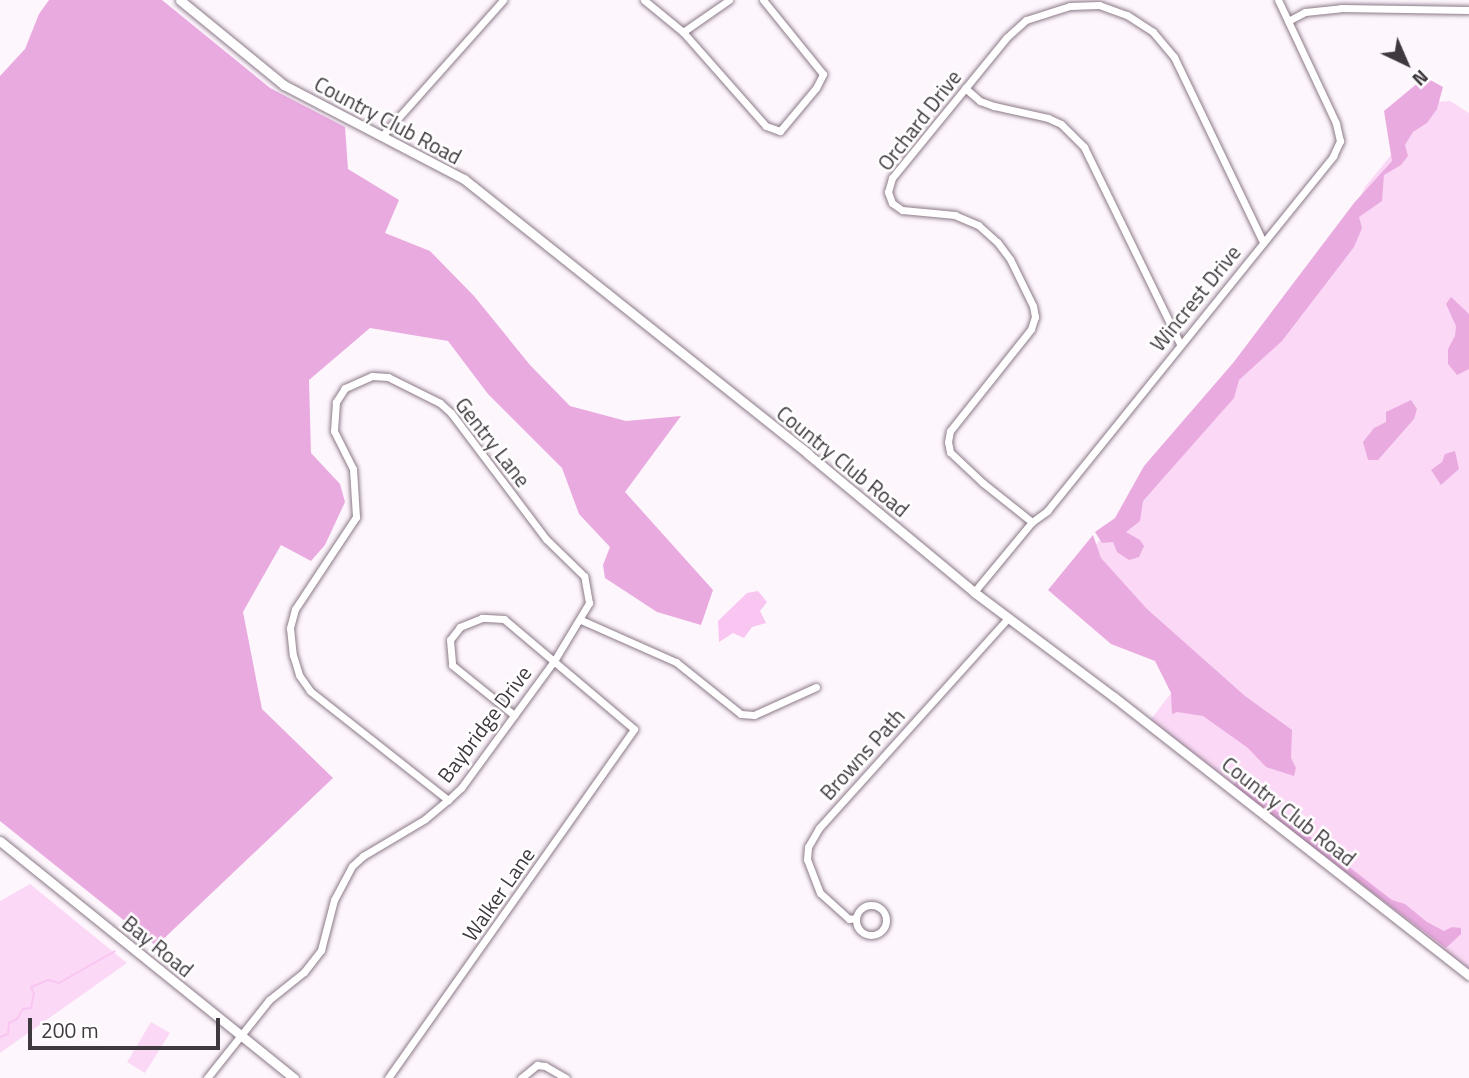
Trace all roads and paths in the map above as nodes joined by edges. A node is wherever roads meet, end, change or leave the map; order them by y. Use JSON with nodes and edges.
{"nodes":[{"id":1,"x":180,"y":0,"type":"edge"},
{"id":2,"x":503,"y":0,"type":"edge"},
{"id":3,"x":644,"y":0,"type":"edge"},
{"id":4,"x":729,"y":0,"type":"edge"},
{"id":5,"x":763,"y":0,"type":"edge"},
{"id":6,"x":1278,"y":0,"type":"edge"},
{"id":7,"x":1469,"y":10,"type":"edge"},
{"id":8,"x":1288,"y":21,"type":"junction"},
{"id":9,"x":682,"y":32,"type":"junction"},
{"id":10,"x":965,"y":88,"type":"junction"},
{"id":11,"x":382,"y":136,"type":"junction"},
{"id":12,"x":1263,"y":242,"type":"junction"},
{"id":13,"x":1180,"y":344,"type":"junction"},
{"id":14,"x":1032,"y":522,"type":"junction"},
{"id":15,"x":974,"y":592,"type":"junction"},
{"id":16,"x":1008,"y":618,"type":"junction"},
{"id":17,"x":581,"y":620,"type":"junction"},
{"id":18,"x":554,"y":661,"type":"junction"},
{"id":19,"x":816,"y":687,"type":"dead end"},
{"id":20,"x":514,"y":715,"type":"junction"},
{"id":21,"x":634,"y":729,"type":"joint"},
{"id":22,"x":448,"y":800,"type":"junction"},
{"id":23,"x":0,"y":841,"type":"edge"},
{"id":24,"x":856,"y":918,"type":"junction"},
{"id":25,"x":1469,"y":975,"type":"edge"},
{"id":26,"x":240,"y":1034,"type":"junction"},
{"id":27,"x":207,"y":1078,"type":"edge"},
{"id":28,"x":294,"y":1078,"type":"edge"},
{"id":29,"x":388,"y":1078,"type":"edge"},
{"id":30,"x":521,"y":1078,"type":"edge"},
{"id":31,"x":566,"y":1078,"type":"edge"}],
"edges":[{"from":1,"to":11,"type":"street","name":"Country Club Road"},
{"from":2,"to":11,"type":"street"},
{"from":3,"to":9,"type":"street"},
{"from":4,"to":9,"type":"street"},
{"from":5,"to":9,"type":"street"},
{"from":6,"to":8,"type":"street","name":"Wincrest Drive"},
{"from":7,"to":8,"type":"street"},
{"from":8,"to":12,"type":"street","name":"Wincrest Drive"},
{"from":10,"to":12,"type":"street","name":"Orchard Drive"},
{"from":10,"to":13,"type":"street"},
{"from":10,"to":14,"type":"street","name":"Orchard Drive"},
{"from":11,"to":15,"type":"street","name":"Country Club Road"},
{"from":12,"to":13,"type":"street","name":"Wincrest Drive"},
{"from":13,"to":14,"type":"street","name":"Wincrest Drive"},
{"from":14,"to":15,"type":"street","name":"Wincrest Drive"},
{"from":15,"to":16,"type":"street","name":"Country Club Road"},
{"from":16,"to":24,"type":"street","name":"Browns Path"},
{"from":16,"to":25,"type":"street","name":"Country Club Road"},
{"from":17,"to":18,"type":"street","name":"Gentry Lane"},
{"from":17,"to":19,"type":"street"},
{"from":17,"to":22,"type":"street","name":"Gentry Lane"},
{"from":18,"to":20,"type":"street","name":"Baybridge Drive"},
{"from":18,"to":20,"type":"street"},
{"from":18,"to":21,"type":"street","name":"Baybridge Drive"},
{"from":20,"to":22,"type":"street","name":"Baybridge Drive"},
{"from":21,"to":29,"type":"street","name":"Walker Lane"},
{"from":22,"to":26,"type":"street","name":"Baybridge Drive"},
{"from":23,"to":26,"type":"street","name":"Bay Road"},
{"from":24,"to":24,"type":"street","name":"Browns Path"},
{"from":26,"to":27,"type":"street","name":"Baybridge Drive"},
{"from":26,"to":28,"type":"street","name":"Bay Road"},
{"from":30,"to":31,"type":"street"}]}
